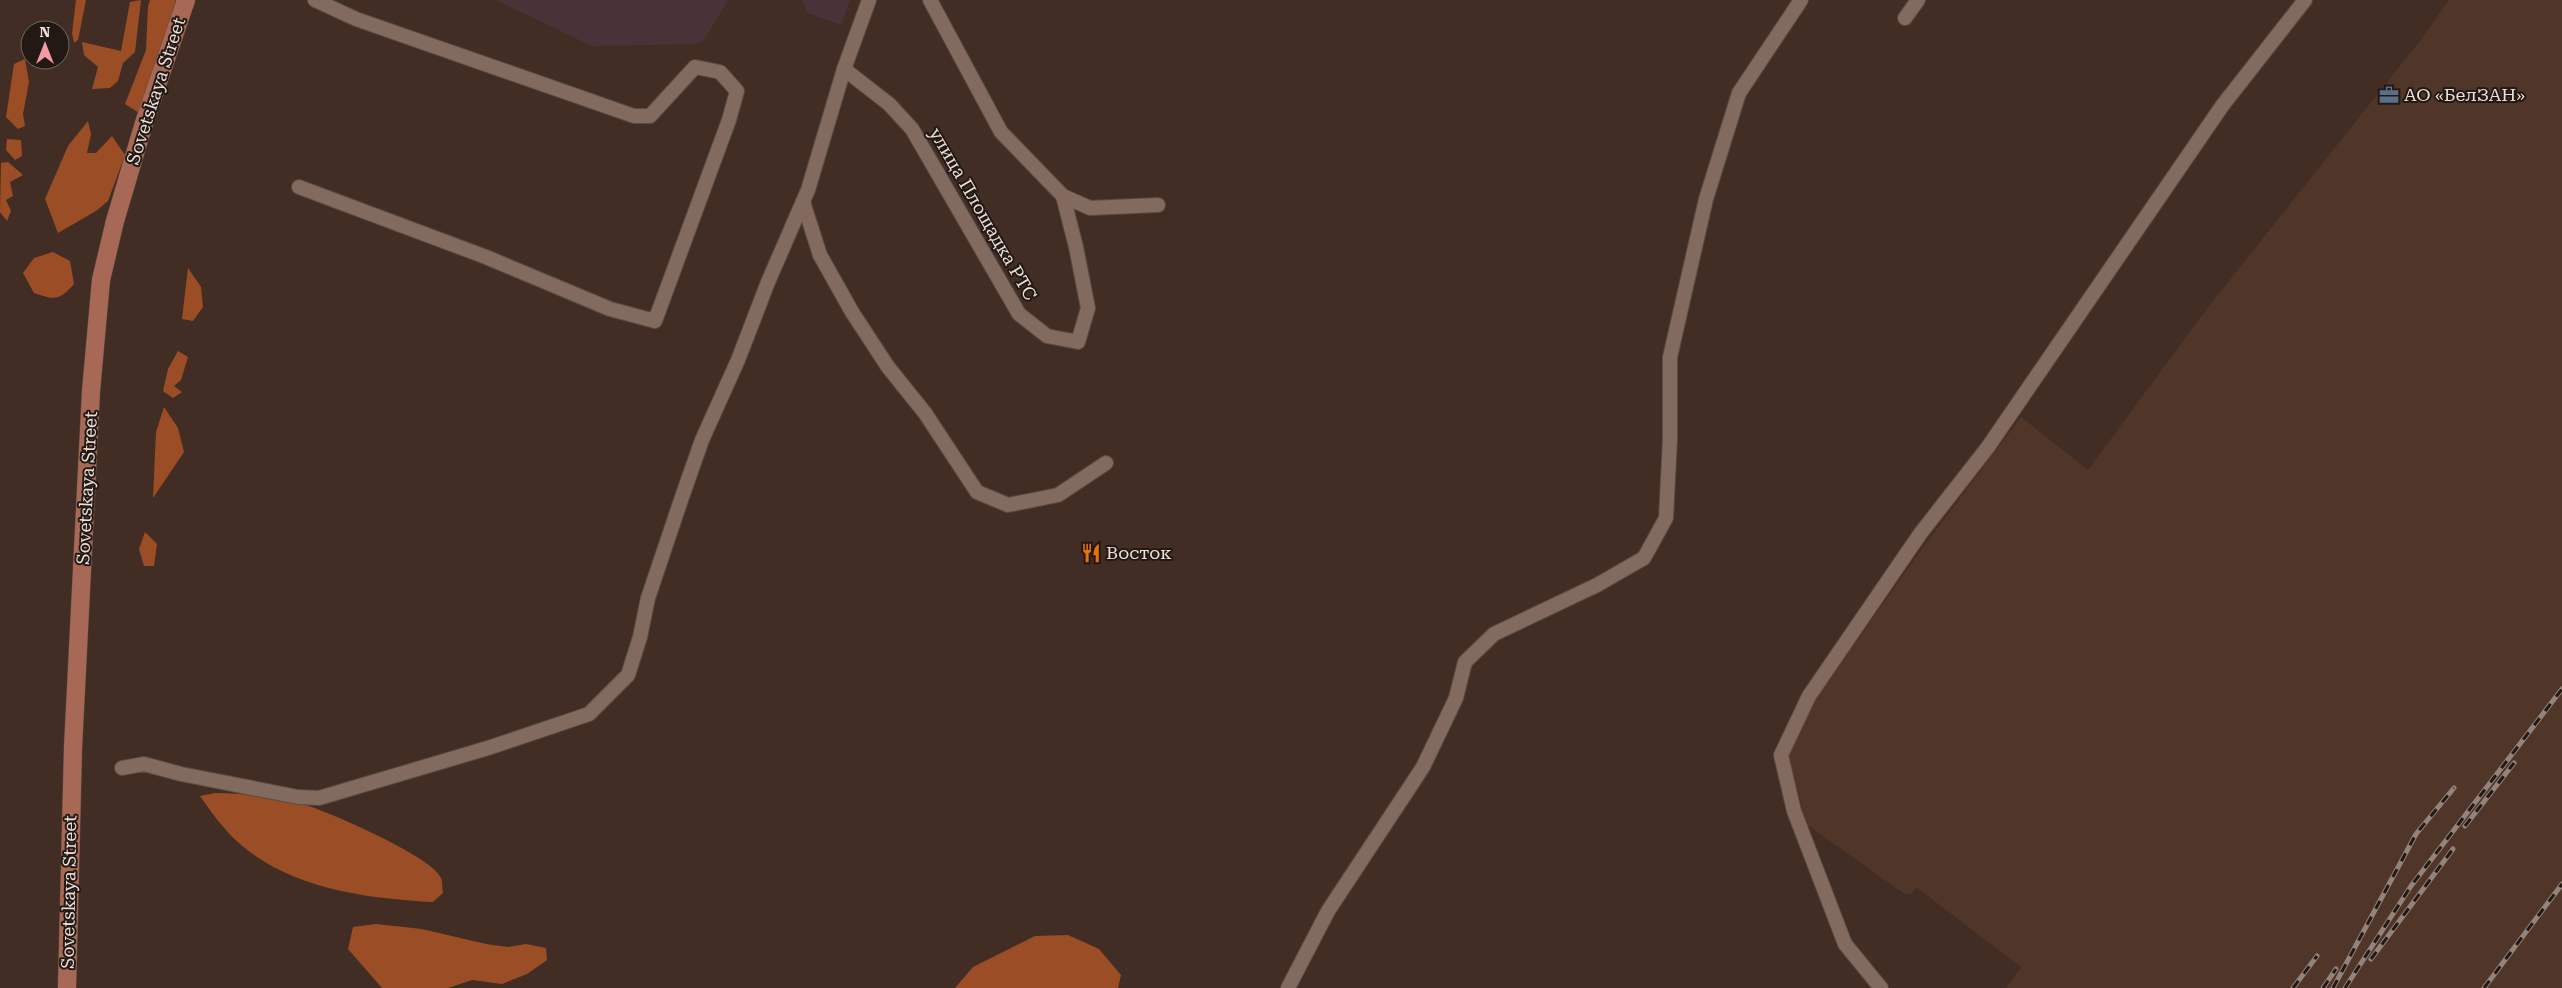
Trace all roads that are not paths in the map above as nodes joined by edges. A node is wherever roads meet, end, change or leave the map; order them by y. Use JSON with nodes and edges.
{"nodes":[{"id":1,"x":186,"y":0,"type":"edge"},
{"id":2,"x":315,"y":0,"type":"edge"},
{"id":3,"x":870,"y":0,"type":"edge"},
{"id":4,"x":930,"y":0,"type":"edge"},
{"id":5,"x":1801,"y":0,"type":"edge"},
{"id":6,"x":1918,"y":0,"type":"edge"},
{"id":7,"x":2305,"y":0,"type":"edge"},
{"id":8,"x":1904,"y":18,"type":"dead end"},
{"id":9,"x":844,"y":69,"type":"junction"},
{"id":10,"x":299,"y":187,"type":"dead end"},
{"id":11,"x":1063,"y":196,"type":"junction"},
{"id":12,"x":803,"y":202,"type":"junction"},
{"id":13,"x":1158,"y":205,"type":"dead end"},
{"id":14,"x":1106,"y":463,"type":"dead end"},
{"id":15,"x":122,"y":768,"type":"dead end"},
{"id":16,"x":66,"y":988,"type":"edge"},
{"id":17,"x":1288,"y":988,"type":"edge"},
{"id":18,"x":1880,"y":988,"type":"edge"}],
"edges":[{"from":1,"to":16,"type":"main road","name":"Sovetskaya Street"},
{"from":2,"to":10,"type":"street"},
{"from":3,"to":9,"type":"street"},
{"from":4,"to":11,"type":"street"},
{"from":5,"to":17,"type":"street"},
{"from":6,"to":8,"type":"street"},
{"from":7,"to":18,"type":"street"},
{"from":9,"to":11,"type":"street","name":"улица Площадка РТС"},
{"from":9,"to":12,"type":"street"},
{"from":11,"to":13,"type":"street"},
{"from":12,"to":14,"type":"street"},
{"from":12,"to":15,"type":"street"}]}
